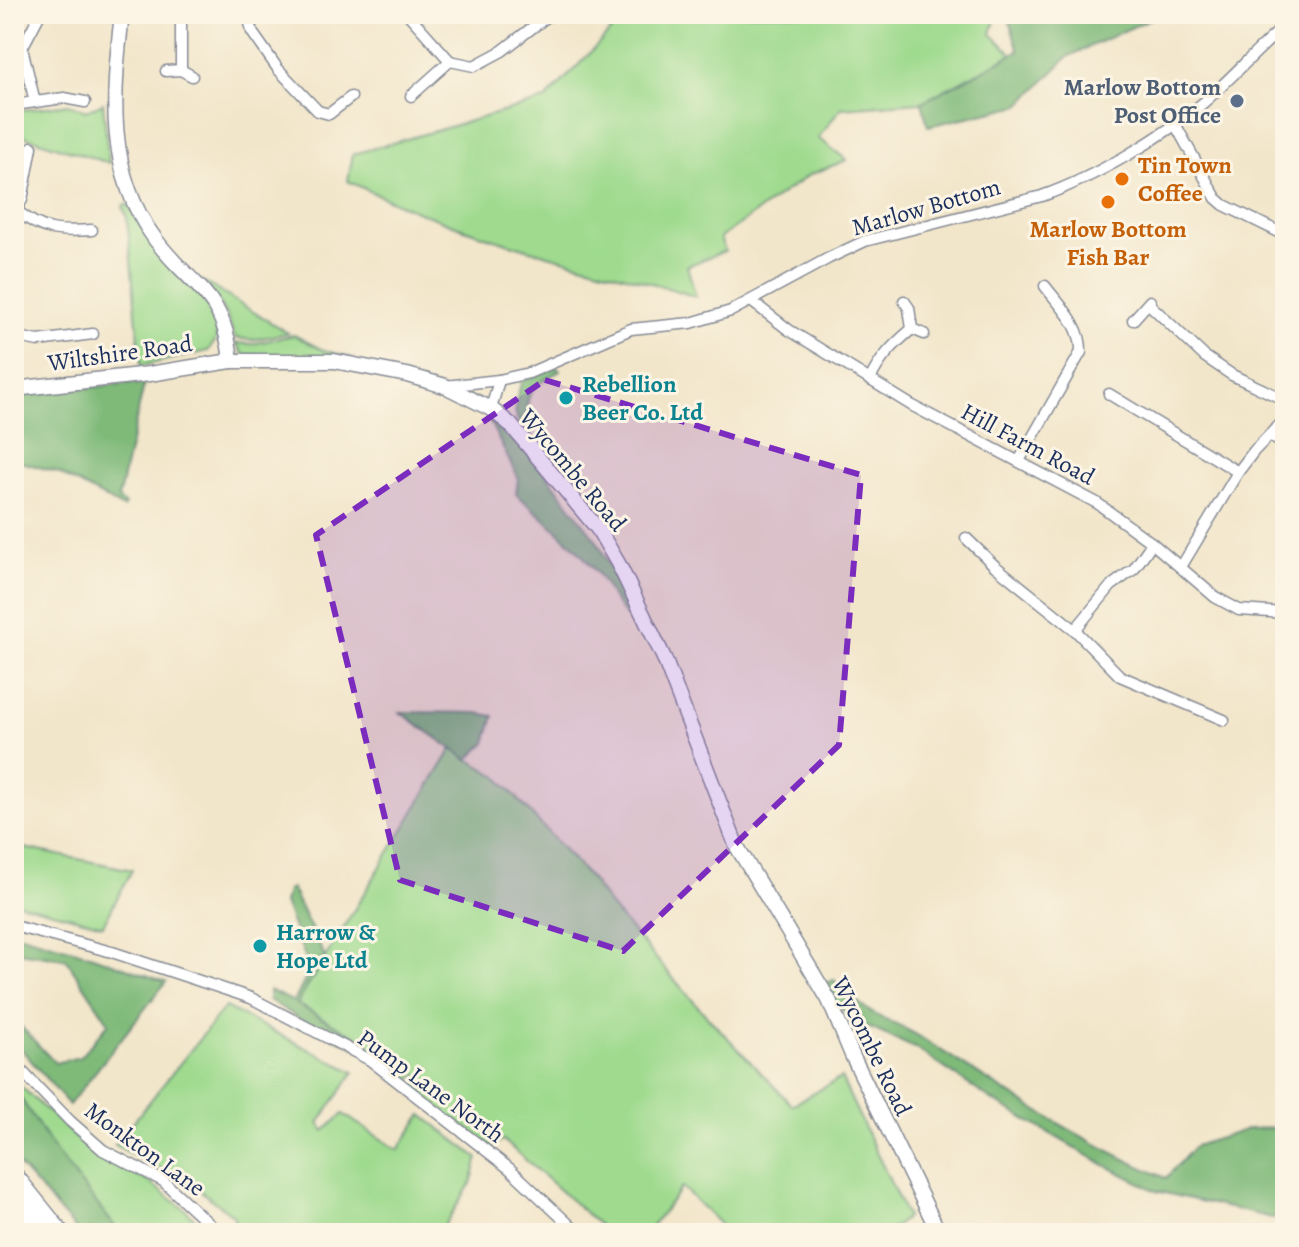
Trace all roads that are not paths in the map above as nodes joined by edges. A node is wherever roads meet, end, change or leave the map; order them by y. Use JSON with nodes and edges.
{"nodes":[{"id":1,"x":40,"y":14,"type":"edge"},
{"id":2,"x":122,"y":14,"type":"edge"},
{"id":3,"x":181,"y":14,"type":"edge"},
{"id":4,"x":248,"y":14,"type":"edge"},
{"id":5,"x":408,"y":14,"type":"edge"},
{"id":6,"x":550,"y":14,"type":"edge"},
{"id":7,"x":1285,"y":26,"type":"edge"},
{"id":8,"x":450,"y":61,"type":"junction"},
{"id":9,"x":181,"y":70,"type":"junction"},
{"id":10,"x":166,"y":71,"type":"dead end"},
{"id":11,"x":192,"y":76,"type":"dead end"},
{"id":12,"x":411,"y":96,"type":"dead end"},
{"id":13,"x":351,"y":97,"type":"dead end"},
{"id":14,"x":35,"y":102,"type":"junction"},
{"id":15,"x":85,"y":102,"type":"dead end"},
{"id":16,"x":14,"y":105,"type":"edge"},
{"id":17,"x":1175,"y":124,"type":"junction"},
{"id":18,"x":32,"y":147,"type":"dead end"},
{"id":19,"x":15,"y":211,"type":"edge"},
{"id":20,"x":92,"y":230,"type":"dead end"},
{"id":21,"x":1285,"y":235,"type":"edge"},
{"id":22,"x":1045,"y":286,"type":"dead end"},
{"id":23,"x":751,"y":301,"type":"junction"},
{"id":24,"x":904,"y":301,"type":"dead end"},
{"id":25,"x":1133,"y":320,"type":"dead end"},
{"id":26,"x":912,"y":329,"type":"junction"},
{"id":27,"x":93,"y":334,"type":"dead end"},
{"id":28,"x":924,"y":334,"type":"dead end"},
{"id":29,"x":14,"y":336,"type":"edge"},
{"id":30,"x":231,"y":361,"type":"junction"},
{"id":31,"x":499,"y":380,"type":"junction"},
{"id":32,"x":870,"y":380,"type":"junction"},
{"id":33,"x":445,"y":386,"type":"junction"},
{"id":34,"x":14,"y":389,"type":"edge"},
{"id":35,"x":1109,"y":394,"type":"dead end"},
{"id":36,"x":1285,"y":400,"type":"edge"},
{"id":37,"x":491,"y":409,"type":"junction"},
{"id":38,"x":1285,"y":419,"type":"edge"},
{"id":39,"x":1270,"y":435,"type":"junction"},
{"id":40,"x":1285,"y":446,"type":"edge"},
{"id":41,"x":1019,"y":461,"type":"junction"},
{"id":42,"x":1238,"y":472,"type":"junction"},
{"id":43,"x":972,"y":539,"type":"dead end"},
{"id":44,"x":1152,"y":543,"type":"junction"},
{"id":45,"x":1181,"y":567,"type":"junction"},
{"id":46,"x":1285,"y":613,"type":"edge"},
{"id":47,"x":1075,"y":630,"type":"junction"},
{"id":48,"x":1220,"y":716,"type":"dead end"},
{"id":49,"x":14,"y":926,"type":"edge"},
{"id":50,"x":14,"y":1063,"type":"edge"},
{"id":51,"x":14,"y":1176,"type":"edge"},
{"id":52,"x":14,"y":1198,"type":"edge"},
{"id":53,"x":42,"y":1233,"type":"edge"},
{"id":54,"x":60,"y":1233,"type":"edge"},
{"id":55,"x":219,"y":1233,"type":"edge"},
{"id":56,"x":578,"y":1233,"type":"edge"},
{"id":57,"x":939,"y":1233,"type":"edge"}],
"edges":[{"from":1,"to":14,"type":"street"},
{"from":2,"to":30,"type":"street"},
{"from":3,"to":9,"type":"street"},
{"from":4,"to":13,"type":"street"},
{"from":5,"to":8,"type":"street"},
{"from":6,"to":8,"type":"street"},
{"from":7,"to":17,"type":"street","name":"Marlow Bottom"},
{"from":8,"to":12,"type":"street"},
{"from":9,"to":10,"type":"street"},
{"from":9,"to":11,"type":"street"},
{"from":14,"to":15,"type":"street"},
{"from":14,"to":16,"type":"street"},
{"from":17,"to":21,"type":"street"},
{"from":17,"to":23,"type":"street","name":"Marlow Bottom"},
{"from":18,"to":19,"type":"street"},
{"from":19,"to":20,"type":"street"},
{"from":22,"to":41,"type":"street"},
{"from":23,"to":31,"type":"street","name":"Marlow Bottom"},
{"from":23,"to":32,"type":"street","name":"Hill Farm Road"},
{"from":24,"to":26,"type":"street"},
{"from":25,"to":36,"type":"street"},
{"from":26,"to":28,"type":"street"},
{"from":26,"to":32,"type":"street"},
{"from":27,"to":29,"type":"street"},
{"from":30,"to":33,"type":"street","name":"Wycombe Road"},
{"from":30,"to":34,"type":"street","name":"Wiltshire Road"},
{"from":31,"to":33,"type":"street","name":"Marlow Bottom"},
{"from":31,"to":37,"type":"street"},
{"from":32,"to":41,"type":"street","name":"Hill Farm Road"},
{"from":33,"to":37,"type":"street","name":"Wycombe Road"},
{"from":35,"to":42,"type":"street"},
{"from":37,"to":57,"type":"street","name":"Wycombe Road"},
{"from":38,"to":39,"type":"street"},
{"from":39,"to":40,"type":"street"},
{"from":39,"to":42,"type":"street"},
{"from":41,"to":44,"type":"street","name":"Hill Farm Road"},
{"from":42,"to":45,"type":"street"},
{"from":43,"to":47,"type":"street"},
{"from":44,"to":45,"type":"street","name":"Hill Farm Road"},
{"from":44,"to":47,"type":"street"},
{"from":45,"to":46,"type":"street","name":"Hill Farm Road"},
{"from":47,"to":48,"type":"street"},
{"from":49,"to":56,"type":"street","name":"Pump Lane North"},
{"from":50,"to":55,"type":"street","name":"Monkton Lane"},
{"from":51,"to":54,"type":"highway"},
{"from":52,"to":53,"type":"highway"}]}
